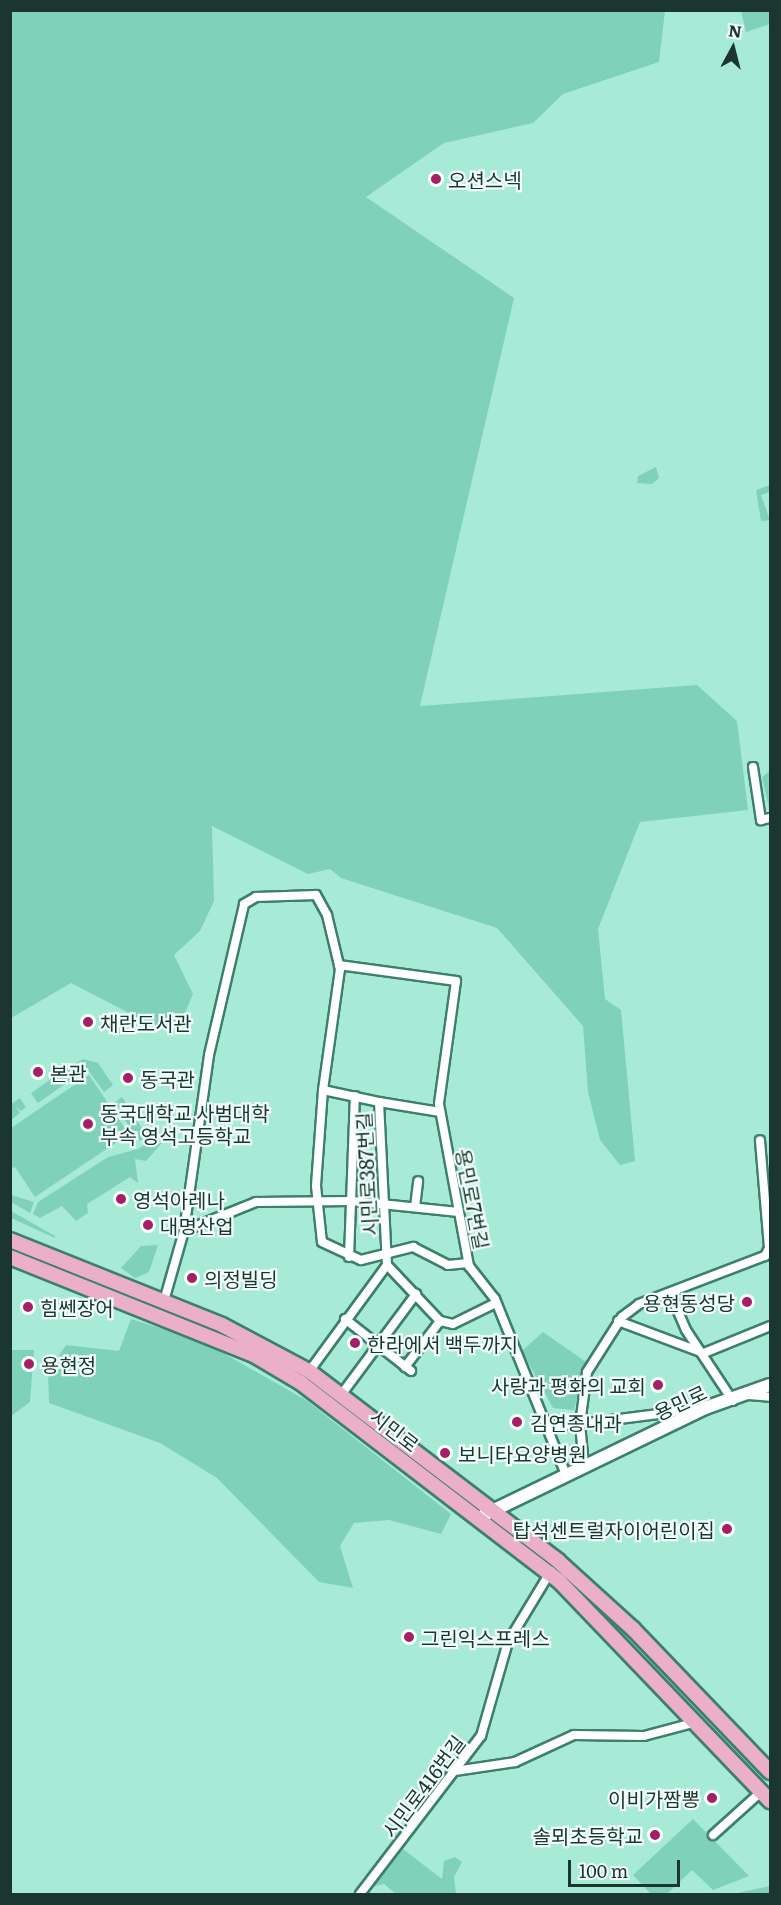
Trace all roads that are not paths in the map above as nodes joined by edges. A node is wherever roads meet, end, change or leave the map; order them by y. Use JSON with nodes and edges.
{"nodes":[{"id":1,"x":753,"y":767,"type":"dead end"},
{"id":2,"x":766,"y":819,"type":"edge"},
{"id":3,"x":339,"y":965,"type":"junction"},
{"id":4,"x":323,"y":1090,"type":"junction"},
{"id":5,"x":355,"y":1096,"type":"junction"},
{"id":6,"x":379,"y":1102,"type":"junction"},
{"id":7,"x":440,"y":1112,"type":"junction"},
{"id":8,"x":760,"y":1140,"type":"dead end"},
{"id":9,"x":418,"y":1181,"type":"dead end"},
{"id":10,"x":316,"y":1200,"type":"junction"},
{"id":11,"x":352,"y":1201,"type":"junction"},
{"id":12,"x":385,"y":1204,"type":"junction"},
{"id":13,"x":416,"y":1207,"type":"junction"},
{"id":14,"x":458,"y":1212,"type":"junction"},
{"id":15,"x":184,"y":1231,"type":"junction"},
{"id":16,"x":10,"y":1240,"type":"edge"},
{"id":17,"x":386,"y":1253,"type":"junction"},
{"id":18,"x":10,"y":1257,"type":"edge"},
{"id":19,"x":349,"y":1257,"type":"junction"},
{"id":20,"x":468,"y":1263,"type":"junction"},
{"id":21,"x":387,"y":1265,"type":"junction"},
{"id":22,"x":670,"y":1293,"type":"junction"},
{"id":23,"x":416,"y":1294,"type":"junction"},
{"id":24,"x":164,"y":1301,"type":"junction"},
{"id":25,"x":496,"y":1304,"type":"junction"},
{"id":26,"x":345,"y":1319,"type":"junction"},
{"id":27,"x":440,"y":1321,"type":"junction"},
{"id":28,"x":618,"y":1321,"type":"junction"},
{"id":29,"x":771,"y":1326,"type":"edge"},
{"id":30,"x":378,"y":1346,"type":"junction"},
{"id":31,"x":704,"y":1353,"type":"junction"},
{"id":32,"x":309,"y":1371,"type":"junction"},
{"id":33,"x":301,"y":1383,"type":"junction"},
{"id":34,"x":771,"y":1385,"type":"edge"},
{"id":35,"x":341,"y":1395,"type":"junction"},
{"id":36,"x":748,"y":1395,"type":"junction"},
{"id":37,"x":771,"y":1397,"type":"edge"},
{"id":38,"x":733,"y":1402,"type":"junction"},
{"id":39,"x":705,"y":1408,"type":"junction"},
{"id":40,"x":579,"y":1424,"type":"junction"},
{"id":41,"x":548,"y":1426,"type":"junction"},
{"id":42,"x":584,"y":1465,"type":"junction"},
{"id":43,"x":565,"y":1472,"type":"junction"},
{"id":44,"x":491,"y":1508,"type":"junction"},
{"id":45,"x":479,"y":1520,"type":"junction"},
{"id":46,"x":558,"y":1561,"type":"junction"},
{"id":47,"x":549,"y":1574,"type":"junction"},
{"id":48,"x":698,"y":1722,"type":"junction"},
{"id":49,"x":455,"y":1771,"type":"junction"},
{"id":50,"x":771,"y":1772,"type":"edge"},
{"id":51,"x":766,"y":1796,"type":"edge"},
{"id":52,"x":713,"y":1835,"type":"dead end"},
{"id":53,"x":360,"y":1894,"type":"edge"}],
"edges":[{"from":1,"to":2,"type":"street"},
{"from":3,"to":4,"type":"street"},
{"from":3,"to":7,"type":"street","name":"용민로7번길"},
{"from":3,"to":15,"type":"street"},
{"from":4,"to":5,"type":"street","name":"시민로387번길"},
{"from":4,"to":10,"type":"street"},
{"from":5,"to":6,"type":"street","name":"시민로387번길"},
{"from":5,"to":11,"type":"street"},
{"from":6,"to":7,"type":"street"},
{"from":6,"to":12,"type":"street","name":"시민로387번길"},
{"from":7,"to":14,"type":"street","name":"용민로7번길"},
{"from":8,"to":22,"type":"street"},
{"from":9,"to":13,"type":"street"},
{"from":10,"to":11,"type":"street"},
{"from":10,"to":15,"type":"street"},
{"from":10,"to":19,"type":"street"},
{"from":11,"to":12,"type":"street"},
{"from":11,"to":19,"type":"street"},
{"from":12,"to":13,"type":"street"},
{"from":12,"to":17,"type":"street","name":"시민로387번길"},
{"from":13,"to":14,"type":"street"},
{"from":14,"to":20,"type":"street","name":"용민로7번길"},
{"from":15,"to":24,"type":"street"},
{"from":16,"to":24,"type":"main road","name":"시민로"},
{"from":17,"to":19,"type":"street"},
{"from":17,"to":20,"type":"street"},
{"from":17,"to":21,"type":"street","name":"시민로387번길"},
{"from":18,"to":33,"type":"main road","name":"시민로"},
{"from":20,"to":25,"type":"street","name":"용민로7번길"},
{"from":21,"to":23,"type":"street"},
{"from":21,"to":26,"type":"street"},
{"from":22,"to":28,"type":"street"},
{"from":22,"to":31,"type":"street"},
{"from":23,"to":27,"type":"street"},
{"from":23,"to":30,"type":"street"},
{"from":24,"to":32,"type":"main road","name":"시민로"},
{"from":25,"to":27,"type":"street"},
{"from":25,"to":41,"type":"street","name":"용민로7번길"},
{"from":26,"to":30,"type":"street"},
{"from":26,"to":32,"type":"street"},
{"from":27,"to":30,"type":"street"},
{"from":28,"to":31,"type":"street"},
{"from":28,"to":40,"type":"street"},
{"from":29,"to":31,"type":"street"},
{"from":30,"to":35,"type":"street"},
{"from":31,"to":38,"type":"street"},
{"from":32,"to":33,"type":"street"},
{"from":32,"to":35,"type":"main road","name":"시민로"},
{"from":33,"to":45,"type":"main road","name":"시민로"},
{"from":34,"to":36,"type":"street","name":"용민로"},
{"from":35,"to":44,"type":"main road","name":"시민로"},
{"from":36,"to":37,"type":"street"},
{"from":36,"to":38,"type":"street","name":"용민로"},
{"from":38,"to":39,"type":"street","name":"용민로"},
{"from":39,"to":40,"type":"street"},
{"from":39,"to":42,"type":"street","name":"용민로"},
{"from":40,"to":41,"type":"street"},
{"from":40,"to":42,"type":"street"},
{"from":41,"to":43,"type":"street","name":"용민로7번길"},
{"from":42,"to":43,"type":"street","name":"용민로"},
{"from":43,"to":44,"type":"street","name":"용민로"},
{"from":44,"to":45,"type":"street","name":"용민로"},
{"from":44,"to":46,"type":"main road","name":"시민로"},
{"from":45,"to":47,"type":"main road","name":"시민로"},
{"from":46,"to":47,"type":"street","name":"시민로416번길"},
{"from":46,"to":50,"type":"main road","name":"시민로"},
{"from":47,"to":48,"type":"main road","name":"시민로"},
{"from":47,"to":49,"type":"street","name":"시민로416번길"},
{"from":48,"to":49,"type":"street"},
{"from":48,"to":51,"type":"main road","name":"시민로"},
{"from":49,"to":53,"type":"street","name":"시민로416번길"},
{"from":51,"to":52,"type":"street"}]}
